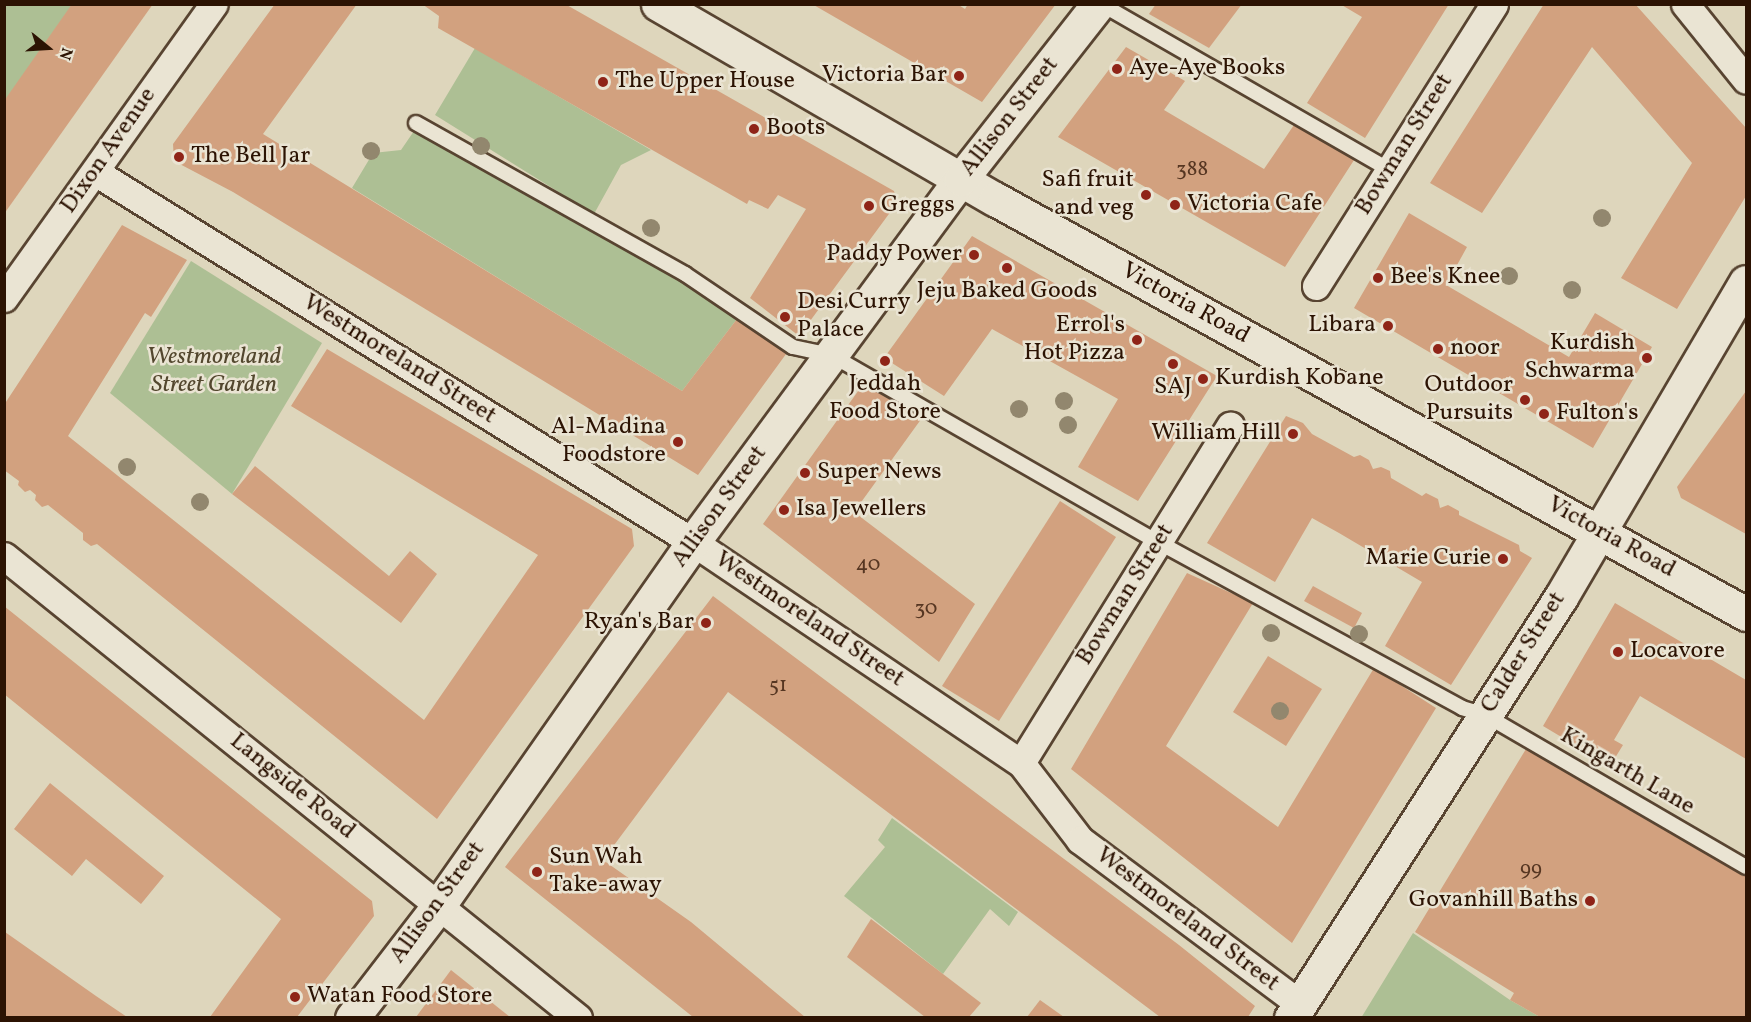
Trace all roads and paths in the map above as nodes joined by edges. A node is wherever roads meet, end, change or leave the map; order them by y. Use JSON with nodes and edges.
{"nodes":[{"id":1,"x":214,"y":4,"type":"edge"},
{"id":2,"x":658,"y":4,"type":"edge"},
{"id":3,"x":1099,"y":4,"type":"edge"},
{"id":4,"x":1494,"y":4,"type":"edge"},
{"id":5,"x":1694,"y":8,"type":"edge"},
{"id":6,"x":1746,"y":80,"type":"edge"},
{"id":7,"x":416,"y":123,"type":"dead end"},
{"id":8,"x":1390,"y":170,"type":"junction"},
{"id":9,"x":95,"y":172,"type":"junction"},
{"id":10,"x":961,"y":179,"type":"junction"},
{"id":11,"x":1746,"y":282,"type":"edge"},
{"id":12,"x":1316,"y":286,"type":"dead end"},
{"id":13,"x":4,"y":298,"type":"edge"},
{"id":14,"x":831,"y":355,"type":"junction"},
{"id":15,"x":1230,"y":426,"type":"dead end"},
{"id":16,"x":1600,"y":531,"type":"junction"},
{"id":17,"x":693,"y":542,"type":"junction"},
{"id":18,"x":1158,"y":542,"type":"junction"},
{"id":19,"x":4,"y":556,"type":"edge"},
{"id":20,"x":1746,"y":614,"type":"edge"},
{"id":21,"x":1485,"y":715,"type":"junction"},
{"id":22,"x":1021,"y":763,"type":"junction"},
{"id":23,"x":1746,"y":867,"type":"edge"},
{"id":24,"x":439,"y":905,"type":"junction"},
{"id":25,"x":1295,"y":1011,"type":"edge"},
{"id":26,"x":352,"y":1017,"type":"edge"},
{"id":27,"x":578,"y":1017,"type":"edge"}],
"edges":[{"from":1,"to":9,"type":"street","name":"Dixon Avenue"},
{"from":2,"to":10,"type":"street","name":"Victoria Road"},
{"from":3,"to":8,"type":"lane"},
{"from":3,"to":10,"type":"street","name":"Allison Street"},
{"from":4,"to":8,"type":"street","name":"Bowman Street"},
{"from":5,"to":6,"type":"street"},
{"from":7,"to":14,"type":"lane","name":"Kingarth Lane"},
{"from":8,"to":12,"type":"street","name":"Bowman Street"},
{"from":9,"to":13,"type":"street","name":"Dixon Avenue"},
{"from":9,"to":17,"type":"street","name":"Westmoreland Street"},
{"from":10,"to":14,"type":"street","name":"Allison Street"},
{"from":10,"to":16,"type":"street","name":"Victoria Road"},
{"from":11,"to":16,"type":"street","name":"Calder Street"},
{"from":14,"to":17,"type":"street","name":"Allison Street"},
{"from":14,"to":18,"type":"lane","name":"Kingarth Lane"},
{"from":15,"to":18,"type":"street","name":"Bowman Street"},
{"from":16,"to":20,"type":"street","name":"Victoria Road"},
{"from":16,"to":21,"type":"street","name":"Calder Street"},
{"from":17,"to":22,"type":"street","name":"Westmoreland Street"},
{"from":17,"to":24,"type":"street","name":"Allison Street"},
{"from":18,"to":21,"type":"lane","name":"Kingarth Lane"},
{"from":18,"to":22,"type":"street","name":"Bowman Street"},
{"from":19,"to":24,"type":"street","name":"Langside Road"},
{"from":21,"to":23,"type":"lane","name":"Kingarth Lane"},
{"from":21,"to":25,"type":"street","name":"Calder Street"},
{"from":22,"to":25,"type":"street","name":"Westmoreland Street"},
{"from":24,"to":26,"type":"street","name":"Allison Street"},
{"from":24,"to":27,"type":"street","name":"Langside Road"}]}
